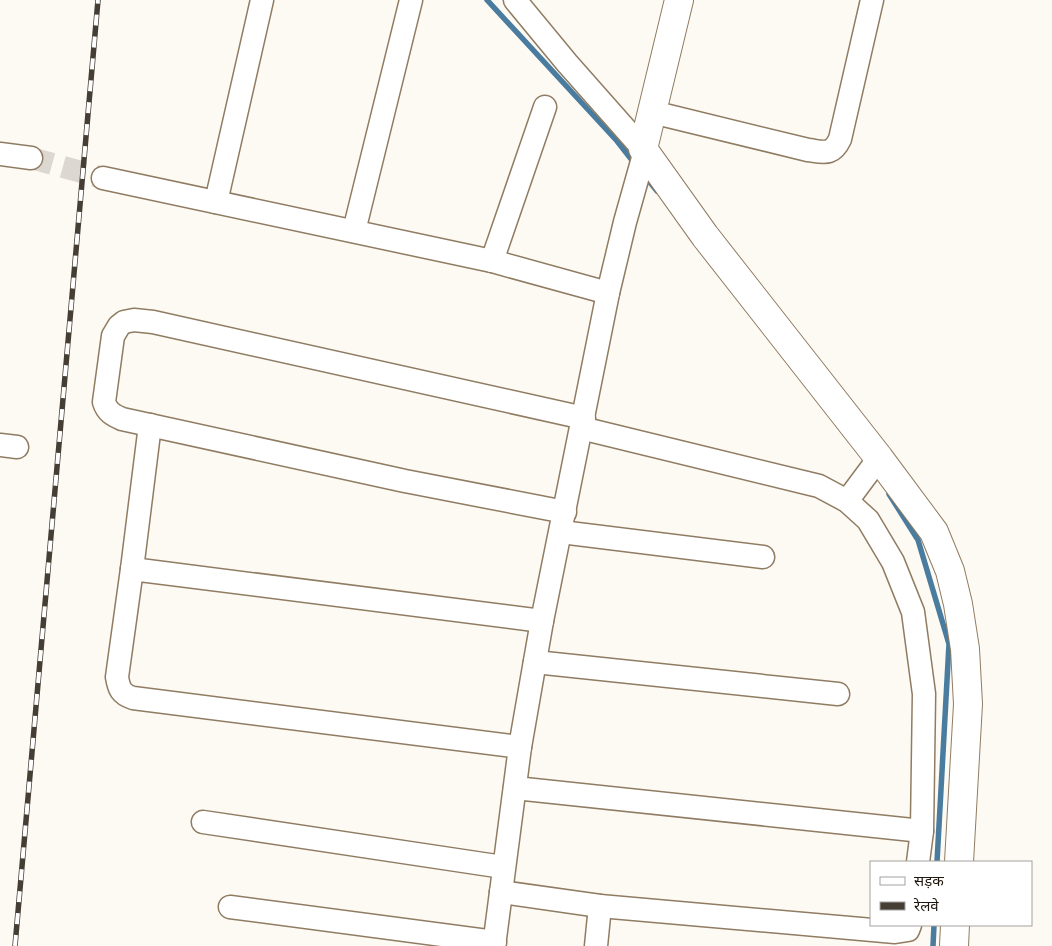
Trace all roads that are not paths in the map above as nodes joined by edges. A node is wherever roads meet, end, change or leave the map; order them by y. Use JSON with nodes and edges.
{"nodes":[{"id":1,"x":262,"y":0,"type":"edge"},
{"id":2,"x":411,"y":0,"type":"edge"},
{"id":3,"x":515,"y":0,"type":"edge"},
{"id":4,"x":679,"y":0,"type":"edge"},
{"id":5,"x":870,"y":0,"type":"edge"},
{"id":6,"x":545,"y":107,"type":"dead end"},
{"id":7,"x":652,"y":112,"type":"junction"},
{"id":8,"x":0,"y":154,"type":"edge"},
{"id":9,"x":643,"y":154,"type":"junction"},
{"id":10,"x":31,"y":158,"type":"tunnel mouth"},
{"id":11,"x":103,"y":178,"type":"tunnel mouth"},
{"id":12,"x":216,"y":202,"type":"junction"},
{"id":13,"x":354,"y":231,"type":"junction"},
{"id":14,"x":492,"y":262,"type":"junction"},
{"id":15,"x":608,"y":293,"type":"junction"},
{"id":16,"x":583,"y":423,"type":"junction"},
{"id":17,"x":150,"y":425,"type":"junction"},
{"id":18,"x":875,"y":464,"type":"junction"},
{"id":19,"x":847,"y":501,"type":"junction"},
{"id":20,"x":563,"y":522,"type":"junction"},
{"id":21,"x":763,"y":557,"type":"dead end"},
{"id":22,"x":132,"y":569,"type":"junction"},
{"id":23,"x":542,"y":621,"type":"junction"},
{"id":24,"x":535,"y":662,"type":"junction"},
{"id":25,"x":838,"y":694,"type":"dead end"},
{"id":26,"x":520,"y":747,"type":"junction"},
{"id":27,"x":515,"y":788,"type":"junction"},
{"id":28,"x":203,"y":822,"type":"dead end"},
{"id":29,"x":922,"y":831,"type":"junction"},
{"id":30,"x":918,"y":861,"type":"edge"},
{"id":31,"x":959,"y":861,"type":"edge"},
{"id":32,"x":504,"y":867,"type":"junction"},
{"id":33,"x":501,"y":892,"type":"junction"},
{"id":34,"x":600,"y":906,"type":"junction"},
{"id":35,"x":230,"y":907,"type":"dead end"},
{"id":36,"x":910,"y":926,"type":"edge"},
{"id":37,"x":955,"y":926,"type":"edge"},
{"id":38,"x":494,"y":944,"type":"edge"},
{"id":39,"x":596,"y":946,"type":"edge"},
{"id":40,"x":954,"y":946,"type":"edge"}],
"edges":[{"from":1,"to":12,"type":"street"},
{"from":2,"to":13,"type":"street"},
{"from":3,"to":9,"type":"street"},
{"from":4,"to":7,"type":"street"},
{"from":5,"to":7,"type":"street"},
{"from":6,"to":14,"type":"street"},
{"from":7,"to":9,"type":"street"},
{"from":8,"to":10,"type":"street"},
{"from":9,"to":15,"type":"street"},
{"from":9,"to":18,"type":"street"},
{"from":11,"to":12,"type":"street"},
{"from":12,"to":13,"type":"street"},
{"from":13,"to":14,"type":"street"},
{"from":14,"to":15,"type":"street"},
{"from":15,"to":16,"type":"street"},
{"from":16,"to":17,"type":"street"},
{"from":16,"to":19,"type":"street"},
{"from":16,"to":20,"type":"street"},
{"from":17,"to":20,"type":"street"},
{"from":17,"to":22,"type":"street"},
{"from":18,"to":19,"type":"street"},
{"from":18,"to":31,"type":"street"},
{"from":19,"to":29,"type":"street"},
{"from":20,"to":21,"type":"street"},
{"from":20,"to":23,"type":"street"},
{"from":22,"to":23,"type":"street"},
{"from":22,"to":26,"type":"street"},
{"from":23,"to":24,"type":"street"},
{"from":24,"to":25,"type":"street"},
{"from":24,"to":26,"type":"street"},
{"from":26,"to":27,"type":"street"},
{"from":27,"to":29,"type":"street"},
{"from":27,"to":32,"type":"street"},
{"from":28,"to":32,"type":"street"},
{"from":29,"to":30,"type":"street"},
{"from":32,"to":33,"type":"street"},
{"from":33,"to":34,"type":"street"},
{"from":33,"to":38,"type":"street"},
{"from":34,"to":36,"type":"street"},
{"from":34,"to":39,"type":"street"},
{"from":35,"to":38,"type":"street"},
{"from":37,"to":40,"type":"street"}]}
